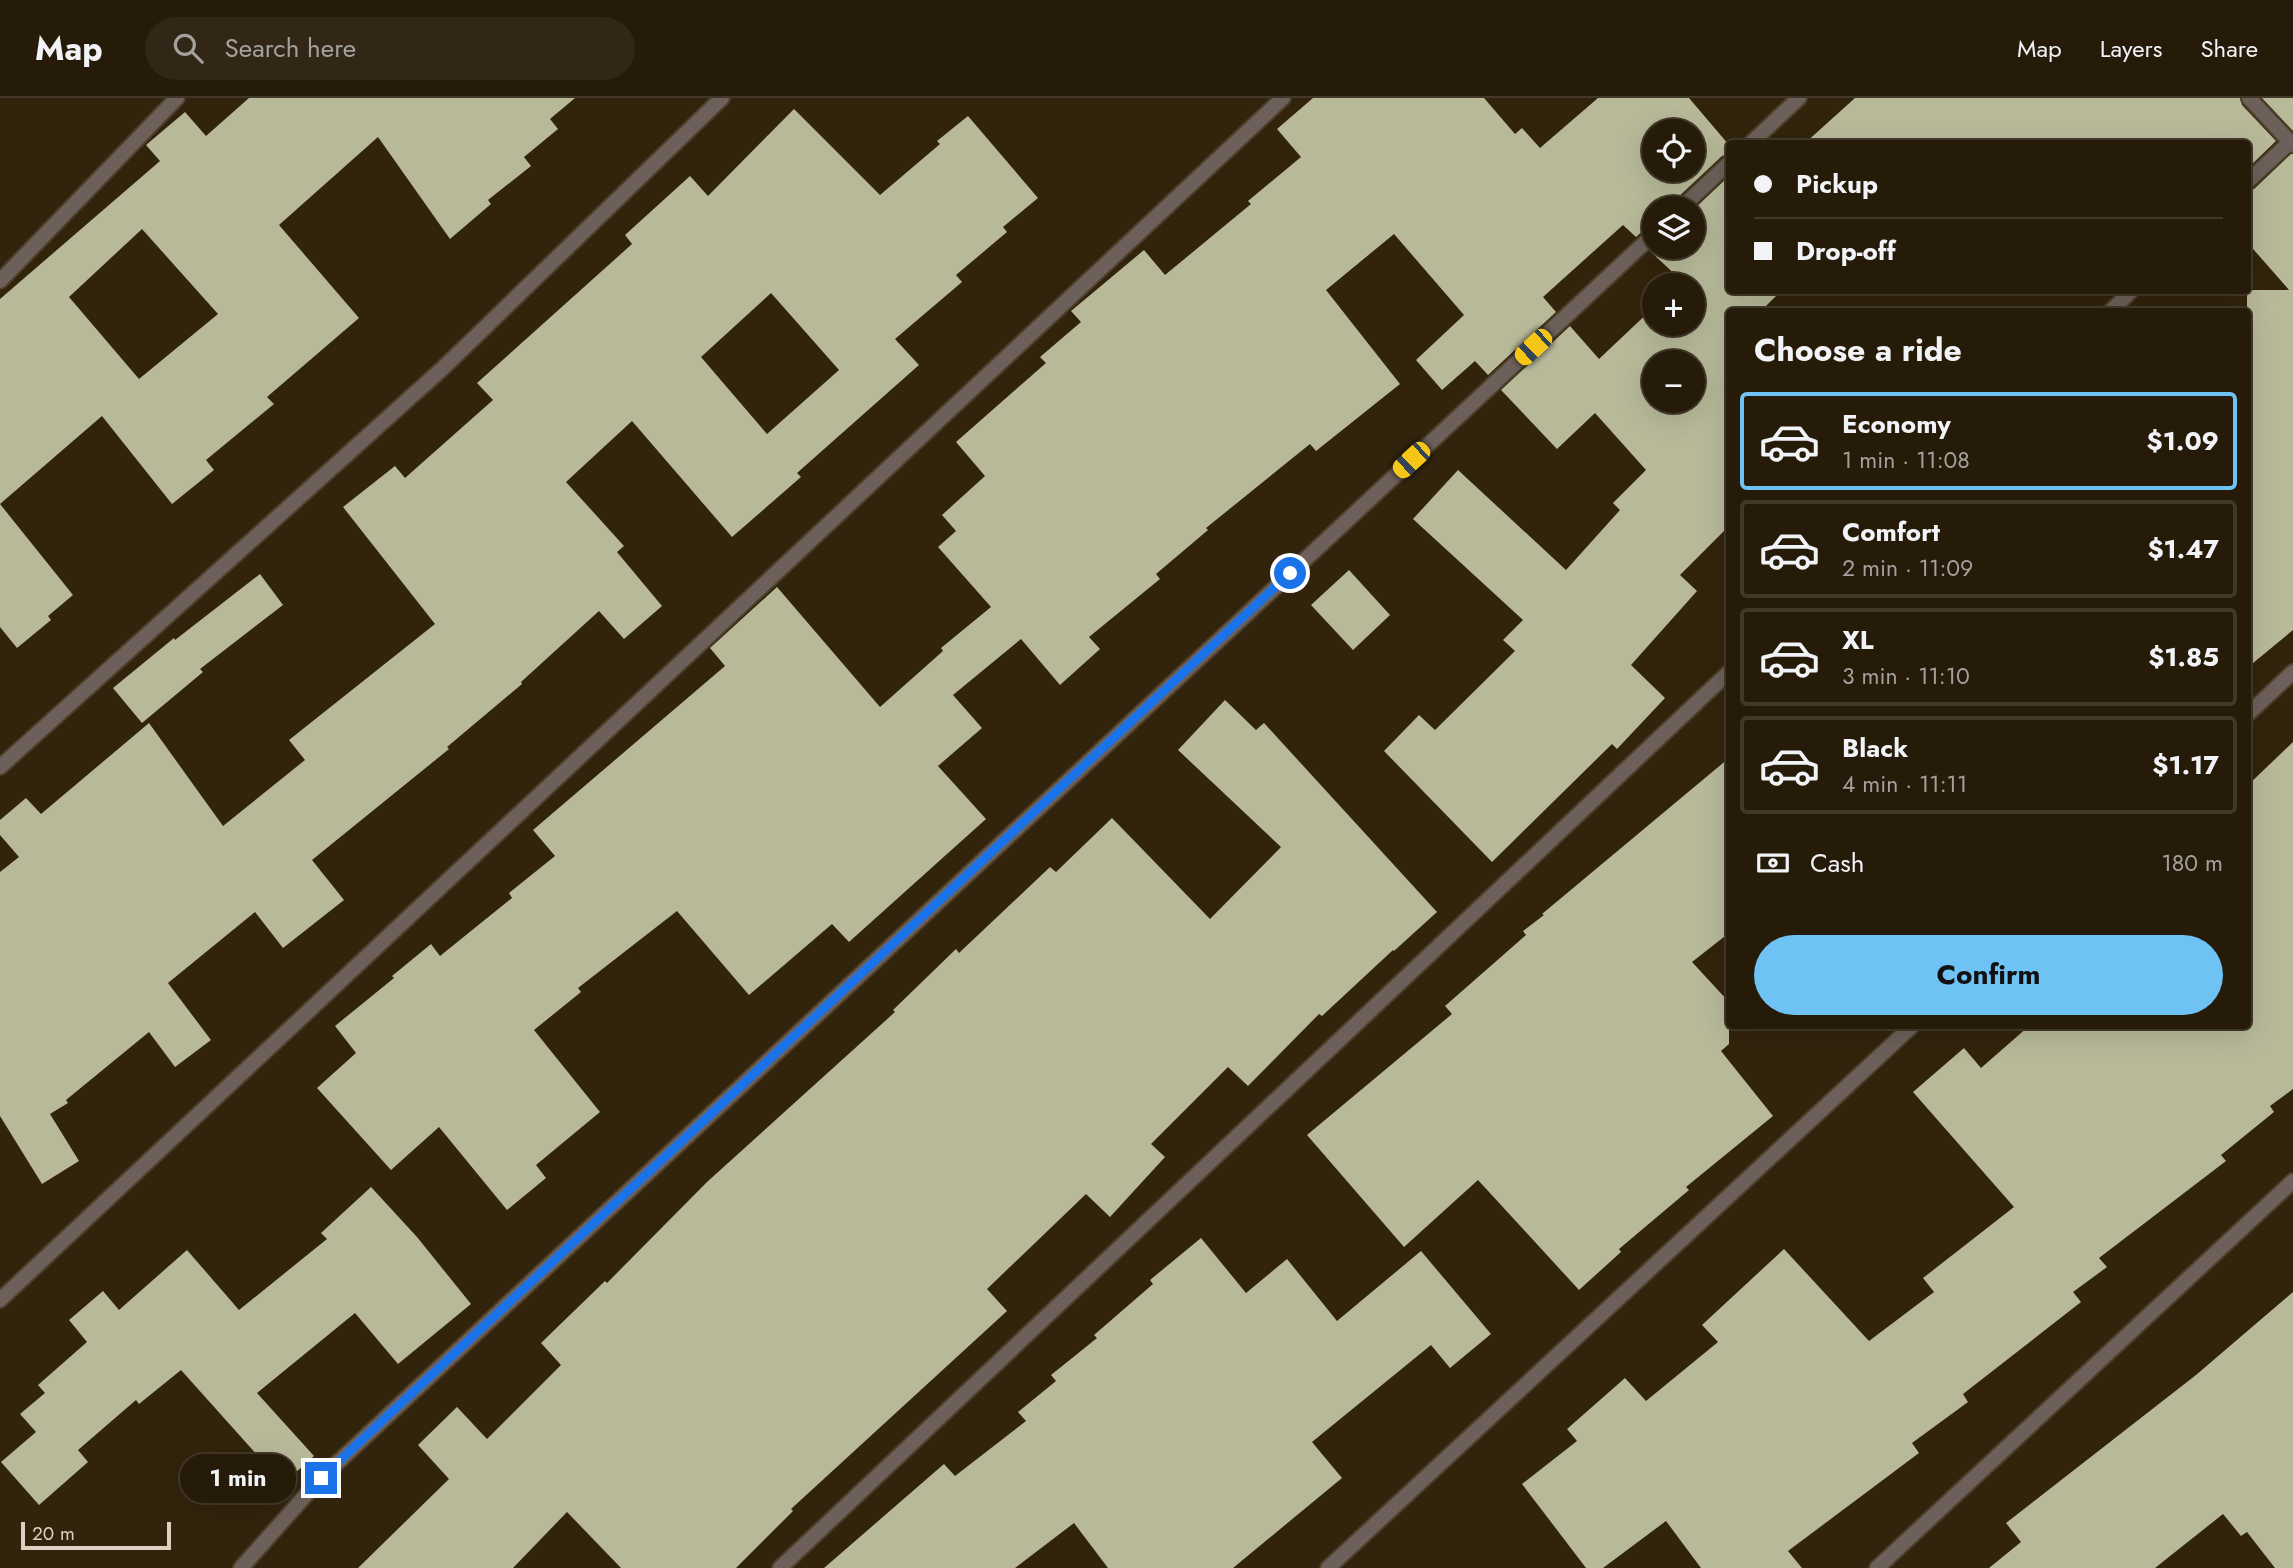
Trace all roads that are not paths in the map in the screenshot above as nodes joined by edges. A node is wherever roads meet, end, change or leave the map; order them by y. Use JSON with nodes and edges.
{"nodes":[{"id":1,"x":177,"y":98,"type":"edge"},
{"id":2,"x":723,"y":98,"type":"edge"},
{"id":3,"x":1283,"y":98,"type":"edge"},
{"id":4,"x":1799,"y":98,"type":"edge"},
{"id":5,"x":2249,"y":98,"type":"edge"},
{"id":6,"x":1754,"y":140,"type":"edge"},
{"id":7,"x":2292,"y":143,"type":"edge"},
{"id":8,"x":1726,"y":166,"type":"edge"},
{"id":9,"x":2251,"y":179,"type":"edge"},
{"id":10,"x":1694,"y":196,"type":"edge"},
{"id":11,"x":1642,"y":245,"type":"edge"},
{"id":12,"x":0,"y":281,"type":"edge"},
{"id":13,"x":2128,"y":294,"type":"edge"},
{"id":14,"x":2114,"y":308,"type":"edge"},
{"id":15,"x":2293,"y":672,"type":"edge"},
{"id":16,"x":1726,"y":675,"type":"edge"},
{"id":17,"x":2251,"y":711,"type":"edge"},
{"id":18,"x":0,"y":767,"type":"edge"},
{"id":19,"x":1909,"y":1029,"type":"edge"},
{"id":20,"x":2293,"y":1181,"type":"edge"},
{"id":21,"x":0,"y":1300,"type":"edge"},
{"id":22,"x":241,"y":1568,"type":"edge"},
{"id":23,"x":780,"y":1568,"type":"edge"},
{"id":24,"x":1328,"y":1568,"type":"edge"},
{"id":25,"x":1877,"y":1568,"type":"edge"}],
"edges":[{"from":1,"to":12,"type":"street"},
{"from":2,"to":18,"type":"street"},
{"from":3,"to":21,"type":"street"},
{"from":4,"to":6,"type":"street"},
{"from":5,"to":7,"type":"street"},
{"from":7,"to":9,"type":"street"},
{"from":8,"to":10,"type":"street"},
{"from":11,"to":22,"type":"street"},
{"from":13,"to":14,"type":"street"},
{"from":15,"to":17,"type":"street"},
{"from":16,"to":23,"type":"street"},
{"from":19,"to":24,"type":"street"},
{"from":20,"to":25,"type":"street"}]}
